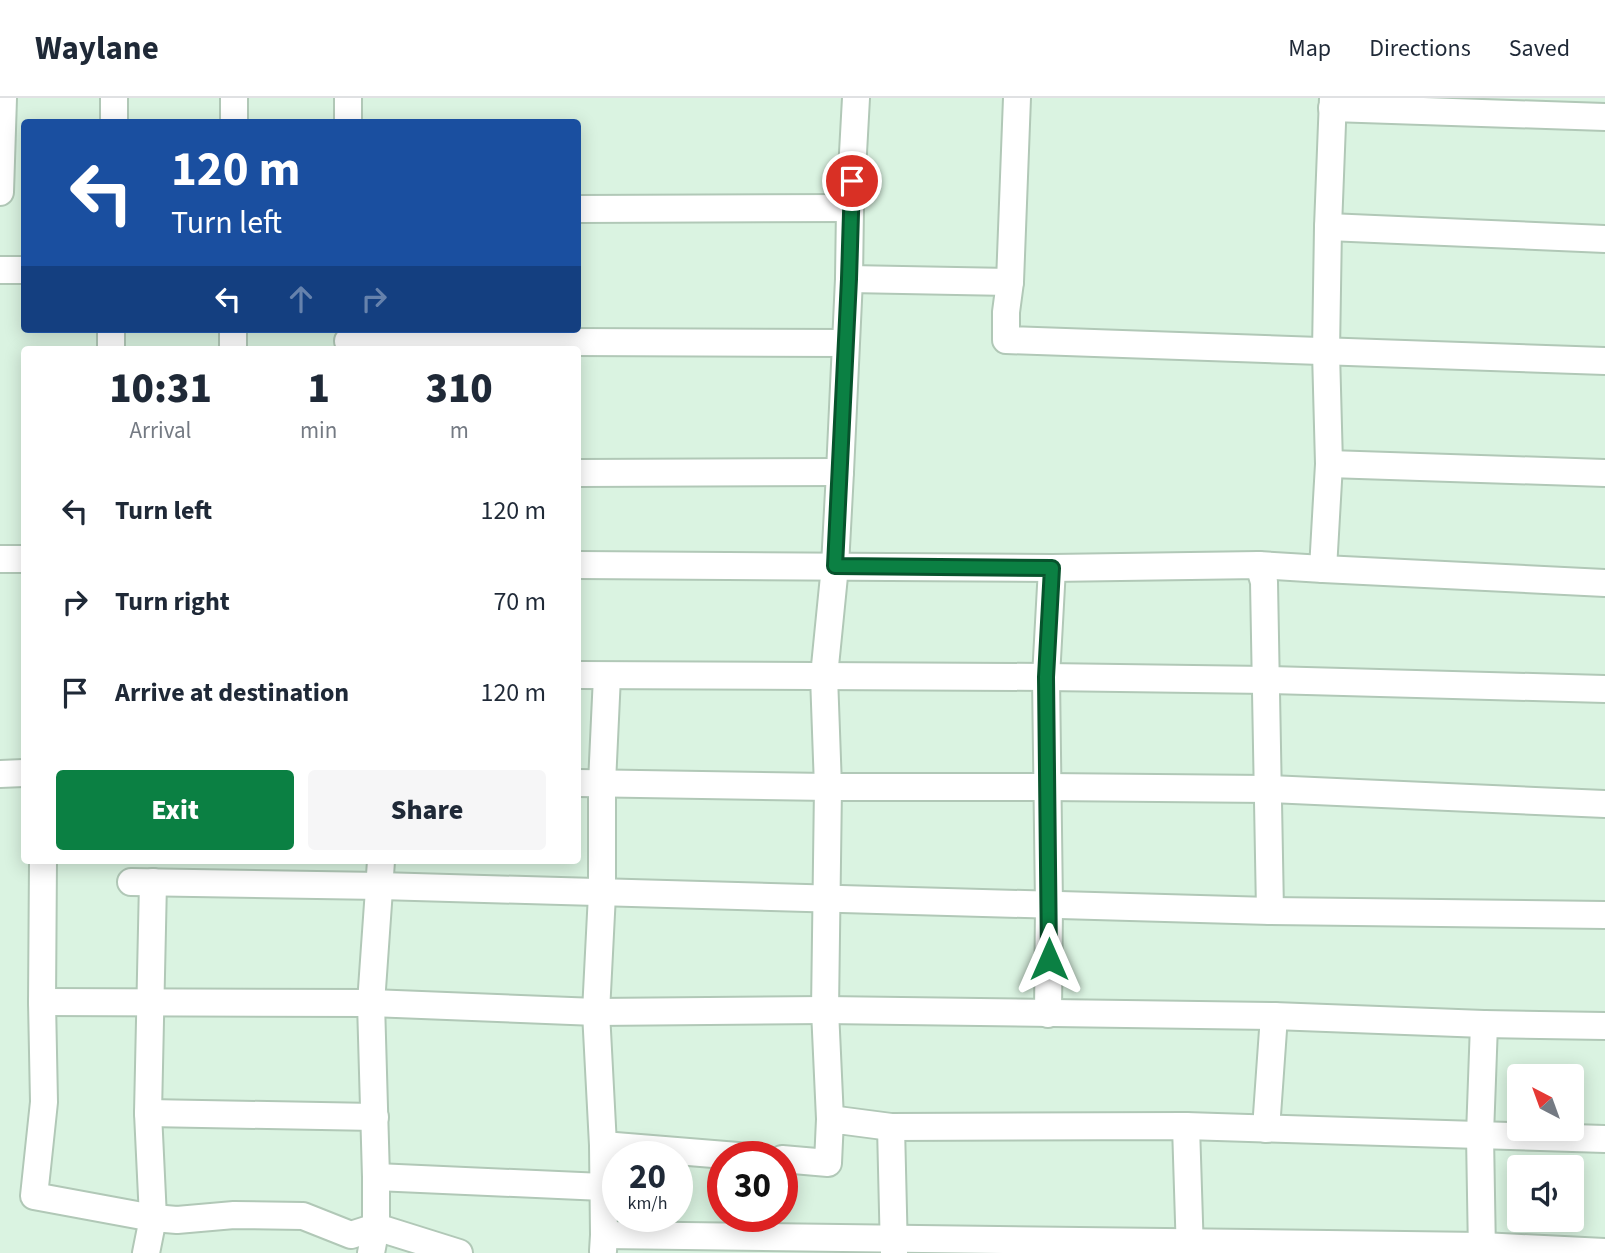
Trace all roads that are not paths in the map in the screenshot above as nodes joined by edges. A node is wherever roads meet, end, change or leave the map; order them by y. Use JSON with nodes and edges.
{"nodes":[{"id":1,"x":3,"y":98,"type":"edge"},
{"id":2,"x":114,"y":98,"type":"edge"},
{"id":3,"x":234,"y":98,"type":"edge"},
{"id":4,"x":348,"y":98,"type":"edge"},
{"id":5,"x":856,"y":98,"type":"edge"},
{"id":6,"x":1017,"y":98,"type":"edge"},
{"id":7,"x":1333,"y":103,"type":"edge"},
{"id":8,"x":1605,"y":117,"type":"edge"},
{"id":9,"x":114,"y":119,"type":"edge"},
{"id":10,"x":234,"y":119,"type":"edge"},
{"id":11,"x":348,"y":119,"type":"edge"},
{"id":12,"x":0,"y":192,"type":"edge"},
{"id":13,"x":850,"y":208,"type":"junction"},
{"id":14,"x":581,"y":209,"type":"edge"},
{"id":15,"x":1328,"y":227,"type":"junction"},
{"id":16,"x":1605,"y":239,"type":"edge"},
{"id":17,"x":0,"y":270,"type":"edge"},
{"id":18,"x":21,"y":270,"type":"edge"},
{"id":19,"x":849,"y":279,"type":"junction"},
{"id":20,"x":1010,"y":282,"type":"junction"},
{"id":21,"x":348,"y":340,"type":"edge"},
{"id":22,"x":845,"y":343,"type":"junction"},
{"id":23,"x":1326,"y":352,"type":"junction"},
{"id":24,"x":1605,"y":360,"type":"edge"},
{"id":25,"x":1329,"y":464,"type":"junction"},
{"id":26,"x":840,"y":472,"type":"junction"},
{"id":27,"x":581,"y":473,"type":"edge"},
{"id":28,"x":1605,"y":473,"type":"edge"},
{"id":29,"x":0,"y":559,"type":"edge"},
{"id":30,"x":21,"y":559,"type":"edge"},
{"id":31,"x":581,"y":565,"type":"edge"},
{"id":32,"x":1259,"y":565,"type":"junction"},
{"id":33,"x":835,"y":566,"type":"junction"},
{"id":34,"x":1052,"y":568,"type":"junction"},
{"id":35,"x":1323,"y":569,"type":"junction"},
{"id":36,"x":1605,"y":583,"type":"edge"},
{"id":37,"x":581,"y":675,"type":"edge"},
{"id":38,"x":607,"y":676,"type":"junction"},
{"id":39,"x":824,"y":676,"type":"junction"},
{"id":40,"x":1046,"y":677,"type":"junction"},
{"id":41,"x":1266,"y":680,"type":"junction"},
{"id":42,"x":1605,"y":689,"type":"edge"},
{"id":43,"x":21,"y":773,"type":"edge"},
{"id":44,"x":0,"y":774,"type":"edge"},
{"id":45,"x":590,"y":783,"type":"edge"},
{"id":46,"x":1047,"y":786,"type":"junction"},
{"id":47,"x":828,"y":787,"type":"junction"},
{"id":48,"x":1268,"y":789,"type":"junction"},
{"id":49,"x":1605,"y":804,"type":"edge"},
{"id":50,"x":43,"y":864,"type":"edge"},
{"id":51,"x":380,"y":874,"type":"edge"},
{"id":52,"x":602,"y":894,"type":"junction"},
{"id":53,"x":825,"y":899,"type":"junction"},
{"id":54,"x":1049,"y":905,"type":"junction"},
{"id":55,"x":1270,"y":911,"type":"junction"},
{"id":56,"x":1605,"y":915,"type":"edge"},
{"id":57,"x":42,"y":1002,"type":"junction"},
{"id":58,"x":149,"y":1002,"type":"junction"},
{"id":59,"x":371,"y":1003,"type":"junction"},
{"id":60,"x":825,"y":1010,"type":"junction"},
{"id":61,"x":596,"y":1012,"type":"junction"},
{"id":62,"x":1048,"y":1014,"type":"junction"},
{"id":63,"x":1274,"y":1016,"type":"junction"},
{"id":64,"x":1484,"y":1024,"type":"junction"},
{"id":65,"x":1605,"y":1026,"type":"edge"},
{"id":66,"x":148,"y":1113,"type":"junction"},
{"id":67,"x":376,"y":1117,"type":"junction"},
{"id":68,"x":830,"y":1119,"type":"junction"},
{"id":69,"x":1186,"y":1126,"type":"junction"},
{"id":70,"x":891,"y":1127,"type":"junction"},
{"id":71,"x":1266,"y":1129,"type":"junction"},
{"id":72,"x":1480,"y":1135,"type":"junction"},
{"id":73,"x":1605,"y":1139,"type":"edge"},
{"id":74,"x":603,"y":1141,"type":"edge"},
{"id":75,"x":798,"y":1160,"type":"edge"},
{"id":76,"x":376,"y":1177,"type":"junction"},
{"id":77,"x":602,"y":1187,"type":"edge"},
{"id":78,"x":153,"y":1218,"type":"junction"},
{"id":79,"x":373,"y":1240,"type":"edge"},
{"id":80,"x":603,"y":1244,"type":"edge"},
{"id":81,"x":894,"y":1246,"type":"edge"},
{"id":82,"x":1190,"y":1247,"type":"edge"},
{"id":83,"x":1482,"y":1250,"type":"edge"},
{"id":84,"x":1605,"y":1252,"type":"edge"},
{"id":85,"x":146,"y":1253,"type":"edge"},
{"id":86,"x":459,"y":1253,"type":"edge"}],
"edges":[{"from":1,"to":12,"type":"street"},
{"from":2,"to":9,"type":"street"},
{"from":3,"to":10,"type":"street"},
{"from":4,"to":11,"type":"street"},
{"from":5,"to":13,"type":"street"},
{"from":6,"to":20,"type":"street"},
{"from":7,"to":8,"type":"street"},
{"from":7,"to":15,"type":"street"},
{"from":13,"to":14,"type":"street"},
{"from":13,"to":19,"type":"street"},
{"from":15,"to":16,"type":"street"},
{"from":15,"to":23,"type":"street"},
{"from":17,"to":18,"type":"street"},
{"from":19,"to":20,"type":"street"},
{"from":19,"to":22,"type":"street"},
{"from":20,"to":23,"type":"street"},
{"from":21,"to":22,"type":"street"},
{"from":22,"to":26,"type":"street"},
{"from":23,"to":24,"type":"street"},
{"from":23,"to":25,"type":"street"},
{"from":25,"to":28,"type":"street"},
{"from":25,"to":35,"type":"street"},
{"from":26,"to":27,"type":"street"},
{"from":26,"to":33,"type":"street"},
{"from":29,"to":30,"type":"street"},
{"from":31,"to":33,"type":"street"},
{"from":32,"to":34,"type":"street"},
{"from":32,"to":35,"type":"street"},
{"from":32,"to":41,"type":"street"},
{"from":33,"to":34,"type":"street"},
{"from":33,"to":39,"type":"street"},
{"from":34,"to":40,"type":"street"},
{"from":35,"to":36,"type":"street"},
{"from":37,"to":38,"type":"street"},
{"from":38,"to":39,"type":"street"},
{"from":38,"to":45,"type":"street"},
{"from":39,"to":40,"type":"street"},
{"from":39,"to":47,"type":"street"},
{"from":40,"to":41,"type":"street"},
{"from":40,"to":46,"type":"street"},
{"from":41,"to":42,"type":"street"},
{"from":41,"to":48,"type":"street"},
{"from":43,"to":44,"type":"street"},
{"from":45,"to":47,"type":"street"},
{"from":45,"to":52,"type":"street"},
{"from":46,"to":47,"type":"street"},
{"from":46,"to":48,"type":"street"},
{"from":46,"to":54,"type":"street"},
{"from":47,"to":53,"type":"street"},
{"from":48,"to":49,"type":"street"},
{"from":48,"to":55,"type":"street"},
{"from":50,"to":57,"type":"street"},
{"from":51,"to":52,"type":"street"},
{"from":51,"to":58,"type":"street"},
{"from":51,"to":59,"type":"street"},
{"from":52,"to":53,"type":"street"},
{"from":52,"to":61,"type":"street"},
{"from":53,"to":54,"type":"street"},
{"from":53,"to":60,"type":"street"},
{"from":54,"to":55,"type":"street"},
{"from":54,"to":62,"type":"street"},
{"from":55,"to":56,"type":"street"},
{"from":57,"to":58,"type":"street"},
{"from":57,"to":78,"type":"street"},
{"from":58,"to":59,"type":"street"},
{"from":58,"to":66,"type":"street"},
{"from":59,"to":61,"type":"street"},
{"from":59,"to":67,"type":"street"},
{"from":60,"to":61,"type":"street"},
{"from":60,"to":62,"type":"street"},
{"from":60,"to":68,"type":"street"},
{"from":61,"to":74,"type":"street"},
{"from":62,"to":63,"type":"street"},
{"from":63,"to":64,"type":"street"},
{"from":63,"to":71,"type":"street"},
{"from":64,"to":65,"type":"street"},
{"from":64,"to":72,"type":"street"},
{"from":66,"to":67,"type":"street"},
{"from":66,"to":78,"type":"street"},
{"from":67,"to":76,"type":"street"},
{"from":68,"to":70,"type":"street"},
{"from":68,"to":75,"type":"street"},
{"from":69,"to":70,"type":"street"},
{"from":69,"to":71,"type":"street"},
{"from":69,"to":82,"type":"street"},
{"from":70,"to":81,"type":"street"},
{"from":71,"to":72,"type":"street"},
{"from":72,"to":73,"type":"street"},
{"from":72,"to":83,"type":"street"},
{"from":76,"to":77,"type":"street"},
{"from":76,"to":79,"type":"street"},
{"from":78,"to":79,"type":"street"},
{"from":78,"to":85,"type":"street"},
{"from":79,"to":86,"type":"street"},
{"from":80,"to":81,"type":"street"},
{"from":81,"to":82,"type":"street"},
{"from":82,"to":83,"type":"street"},
{"from":83,"to":84,"type":"street"}]}
